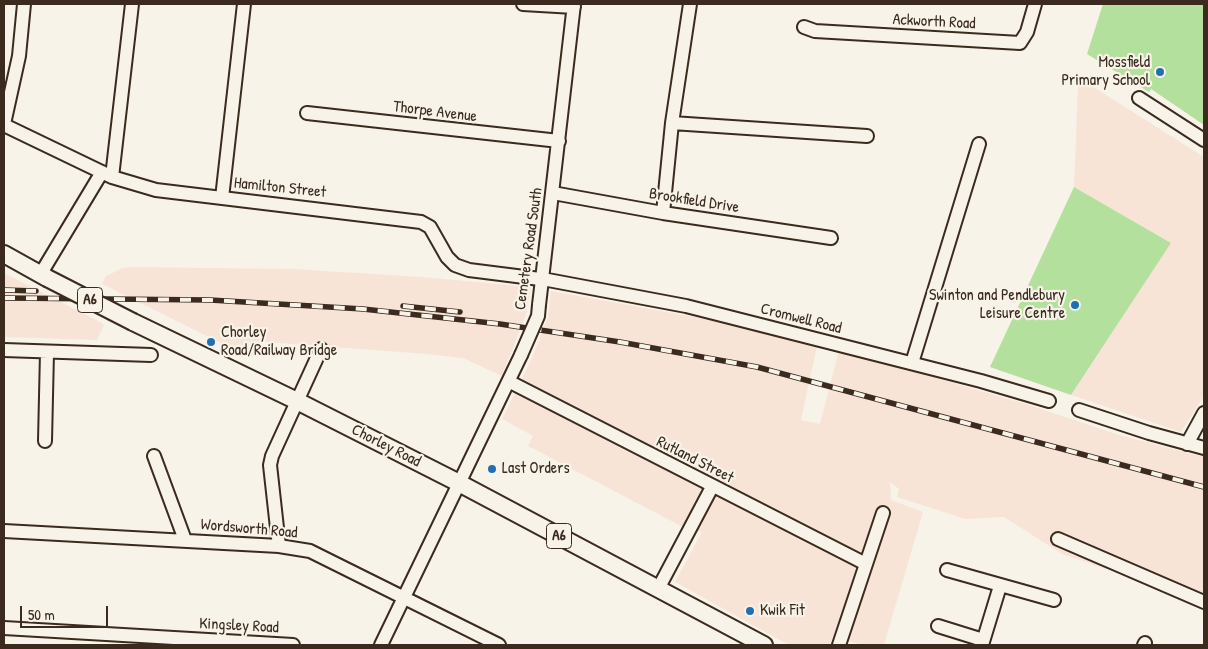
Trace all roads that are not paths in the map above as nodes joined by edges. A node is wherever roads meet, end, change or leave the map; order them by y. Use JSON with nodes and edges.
{"nodes":[{"id":1,"x":24,"y":4,"type":"edge"},
{"id":2,"x":132,"y":4,"type":"edge"},
{"id":3,"x":244,"y":4,"type":"edge"},
{"id":4,"x":523,"y":4,"type":"edge"},
{"id":5,"x":690,"y":4,"type":"edge"},
{"id":6,"x":1035,"y":4,"type":"edge"},
{"id":7,"x":574,"y":6,"type":"edge"},
{"id":8,"x":804,"y":27,"type":"dead end"},
{"id":9,"x":1139,"y":98,"type":"dead end"},
{"id":10,"x":307,"y":113,"type":"dead end"},
{"id":11,"x":672,"y":123,"type":"junction"},
{"id":12,"x":4,"y":124,"type":"edge"},
{"id":13,"x":867,"y":136,"type":"dead end"},
{"id":14,"x":1204,"y":140,"type":"edge"},
{"id":15,"x":559,"y":141,"type":"junction"},
{"id":16,"x":979,"y":144,"type":"dead end"},
{"id":17,"x":107,"y":175,"type":"junction"},
{"id":18,"x":553,"y":193,"type":"junction"},
{"id":19,"x":222,"y":198,"type":"junction"},
{"id":20,"x":663,"y":213,"type":"junction"},
{"id":21,"x":831,"y":238,"type":"dead end"},
{"id":22,"x":4,"y":254,"type":"edge"},
{"id":23,"x":44,"y":276,"type":"junction"},
{"id":24,"x":542,"y":279,"type":"junction"},
{"id":25,"x":321,"y":349,"type":"dead end"},
{"id":26,"x":4,"y":350,"type":"edge"},
{"id":27,"x":47,"y":352,"type":"junction"},
{"id":28,"x":151,"y":355,"type":"dead end"},
{"id":29,"x":912,"y":363,"type":"junction"},
{"id":30,"x":510,"y":382,"type":"junction"},
{"id":31,"x":297,"y":401,"type":"junction"},
{"id":32,"x":1049,"y":401,"type":"dead end"},
{"id":33,"x":1079,"y":410,"type":"dead end"},
{"id":34,"x":1204,"y":413,"type":"edge"},
{"id":35,"x":45,"y":441,"type":"dead end"},
{"id":36,"x":1187,"y":444,"type":"junction"},
{"id":37,"x":1204,"y":448,"type":"edge"},
{"id":38,"x":154,"y":456,"type":"dead end"},
{"id":39,"x":459,"y":483,"type":"junction"},
{"id":40,"x":712,"y":487,"type":"junction"},
{"id":41,"x":882,"y":513,"type":"dead end"},
{"id":42,"x":4,"y":531,"type":"edge"},
{"id":43,"x":1058,"y":539,"type":"dead end"},
{"id":44,"x":185,"y":540,"type":"junction"},
{"id":45,"x":279,"y":546,"type":"junction"},
{"id":46,"x":866,"y":564,"type":"junction"},
{"id":47,"x":947,"y":570,"type":"dead end"},
{"id":48,"x":1000,"y":586,"type":"junction"},
{"id":49,"x":658,"y":589,"type":"junction"},
{"id":50,"x":404,"y":597,"type":"junction"},
{"id":51,"x":1054,"y":600,"type":"dead end"},
{"id":52,"x":1204,"y":602,"type":"edge"},
{"id":53,"x":938,"y":626,"type":"dead end"},
{"id":54,"x":4,"y":628,"type":"edge"},
{"id":55,"x":982,"y":643,"type":"edge"},
{"id":56,"x":293,"y":645,"type":"edge"},
{"id":57,"x":381,"y":645,"type":"edge"},
{"id":58,"x":499,"y":645,"type":"edge"},
{"id":59,"x":764,"y":645,"type":"edge"},
{"id":60,"x":839,"y":645,"type":"edge"}],
"edges":[{"from":1,"to":12,"type":"street"},
{"from":2,"to":17,"type":"street"},
{"from":3,"to":19,"type":"street"},
{"from":4,"to":7,"type":"street"},
{"from":5,"to":11,"type":"street"},
{"from":6,"to":8,"type":"street","name":"Ackworth Road"},
{"from":7,"to":15,"type":"street","name":"Cemetery Road South"},
{"from":9,"to":14,"type":"street"},
{"from":10,"to":15,"type":"street","name":"Thorpe Avenue"},
{"from":11,"to":13,"type":"street"},
{"from":11,"to":20,"type":"street"},
{"from":12,"to":17,"type":"street","name":"Hamilton Street"},
{"from":15,"to":18,"type":"street","name":"Cemetery Road South"},
{"from":16,"to":29,"type":"street"},
{"from":17,"to":19,"type":"street","name":"Hamilton Street"},
{"from":17,"to":23,"type":"street"},
{"from":18,"to":20,"type":"street","name":"Brookfield Drive"},
{"from":18,"to":24,"type":"street","name":"Cemetery Road South"},
{"from":19,"to":24,"type":"street","name":"Hamilton Street"},
{"from":20,"to":21,"type":"street","name":"Brookfield Drive"},
{"from":22,"to":23,"type":"main road","name":"Chorley Road","number":"A6"},
{"from":23,"to":31,"type":"main road","name":"Chorley Road","number":"A6","bridge":true},
{"from":24,"to":29,"type":"street","name":"Cromwell Road"},
{"from":24,"to":30,"type":"street","name":"Cemetery Road South","bridge":true},
{"from":25,"to":31,"type":"street"},
{"from":26,"to":27,"type":"street"},
{"from":27,"to":28,"type":"street"},
{"from":27,"to":35,"type":"street"},
{"from":29,"to":32,"type":"street","name":"Cromwell Road"},
{"from":30,"to":39,"type":"street","name":"Cemetery Road South"},
{"from":30,"to":40,"type":"street","name":"Rutland Street"},
{"from":31,"to":39,"type":"main road","name":"Chorley Road","number":"A6"},
{"from":31,"to":45,"type":"street"},
{"from":33,"to":36,"type":"street"},
{"from":34,"to":36,"type":"street"},
{"from":36,"to":37,"type":"street"},
{"from":38,"to":44,"type":"street"},
{"from":39,"to":49,"type":"main road","name":"Chorley Road","number":"A6"},
{"from":39,"to":50,"type":"street","name":"Cemetery Road South"},
{"from":40,"to":46,"type":"street","name":"Rutland Street"},
{"from":40,"to":49,"type":"street"},
{"from":41,"to":46,"type":"street"},
{"from":42,"to":44,"type":"street","name":"Wordsworth Road"},
{"from":43,"to":52,"type":"street"},
{"from":44,"to":45,"type":"street","name":"Wordsworth Road"},
{"from":45,"to":50,"type":"street","name":"Wordsworth Road"},
{"from":46,"to":60,"type":"street"},
{"from":47,"to":48,"type":"street"},
{"from":48,"to":51,"type":"street"},
{"from":48,"to":55,"type":"street"},
{"from":49,"to":59,"type":"main road","name":"Chorley Road","number":"A6"},
{"from":50,"to":57,"type":"street","name":"Cemetery Road South"},
{"from":50,"to":58,"type":"street","name":"Wordsworth Road"},
{"from":53,"to":55,"type":"street"},
{"from":54,"to":56,"type":"street","name":"Kingsley Road"}]}
